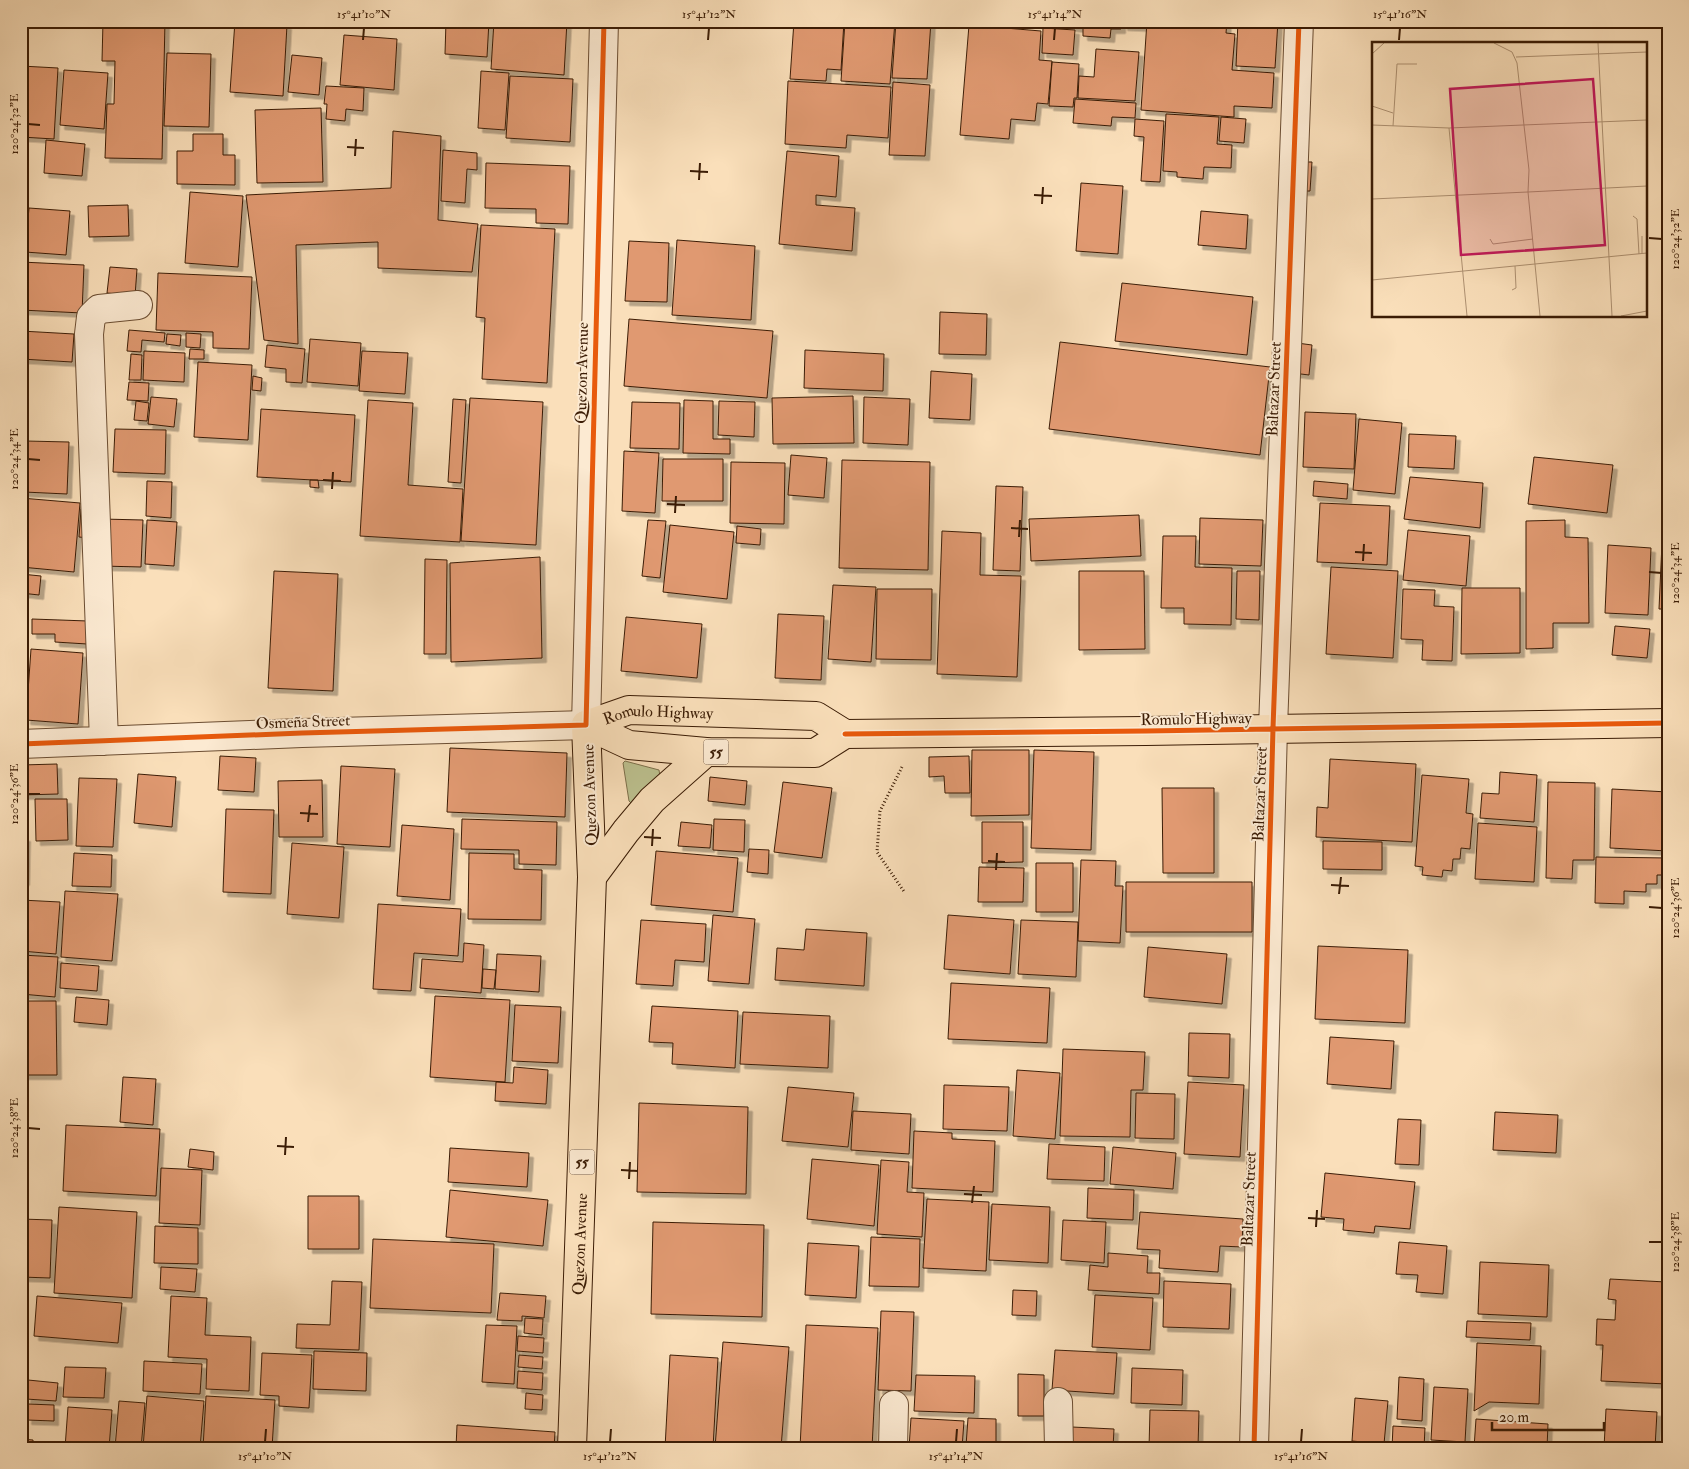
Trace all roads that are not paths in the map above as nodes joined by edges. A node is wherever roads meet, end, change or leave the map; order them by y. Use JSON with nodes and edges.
{"nodes":[{"id":1,"x":604,"y":21,"type":"edge"},
{"id":2,"x":1299,"y":21,"type":"edge"},
{"id":3,"x":138,"y":305,"type":"dead end"},
{"id":4,"x":1668,"y":723,"type":"edge"},
{"id":5,"x":586,"y":725,"type":"junction"},
{"id":6,"x":1273,"y":728,"type":"junction"},
{"id":7,"x":845,"y":734,"type":"junction"},
{"id":8,"x":104,"y":741,"type":"junction"},
{"id":9,"x":21,"y":744,"type":"edge"},
{"id":10,"x":706,"y":752,"type":"junction"},
{"id":11,"x":592,"y":877,"type":"junction"},
{"id":12,"x":1058,"y":1402,"type":"dead end"},
{"id":13,"x":894,"y":1405,"type":"dead end"},
{"id":14,"x":572,"y":1448,"type":"edge"},
{"id":15,"x":893,"y":1448,"type":"edge"},
{"id":16,"x":1059,"y":1448,"type":"edge"},
{"id":17,"x":1254,"y":1448,"type":"edge"}],
"edges":[{"from":1,"to":5,"type":"street","name":"Quezon Avenue"},
{"from":2,"to":6,"type":"street","name":"Baltazar Street"},
{"from":3,"to":8,"type":"street"},
{"from":4,"to":6,"type":"highway","name":"Romulo Highway"},
{"from":5,"to":7,"type":"highway","name":"Romulo Highway"},
{"from":5,"to":8,"type":"street","name":"Osmeña Street"},
{"from":5,"to":10,"type":"highway","name":"Romulo Highway","number":"55"},
{"from":5,"to":11,"type":"highway","name":"Quezon Avenue","number":"55"},
{"from":6,"to":7,"type":"highway","name":"Romulo Highway"},
{"from":6,"to":17,"type":"street","name":"Baltazar Street"},
{"from":7,"to":10,"type":"highway","name":"Romulo Highway","number":"55"},
{"from":8,"to":9,"type":"street","name":"Osmeña Street"},
{"from":10,"to":11,"type":"highway","number":"55"},
{"from":11,"to":14,"type":"highway","name":"Quezon Avenue","number":"55"},
{"from":12,"to":16,"type":"street"},
{"from":13,"to":15,"type":"street"}]}
